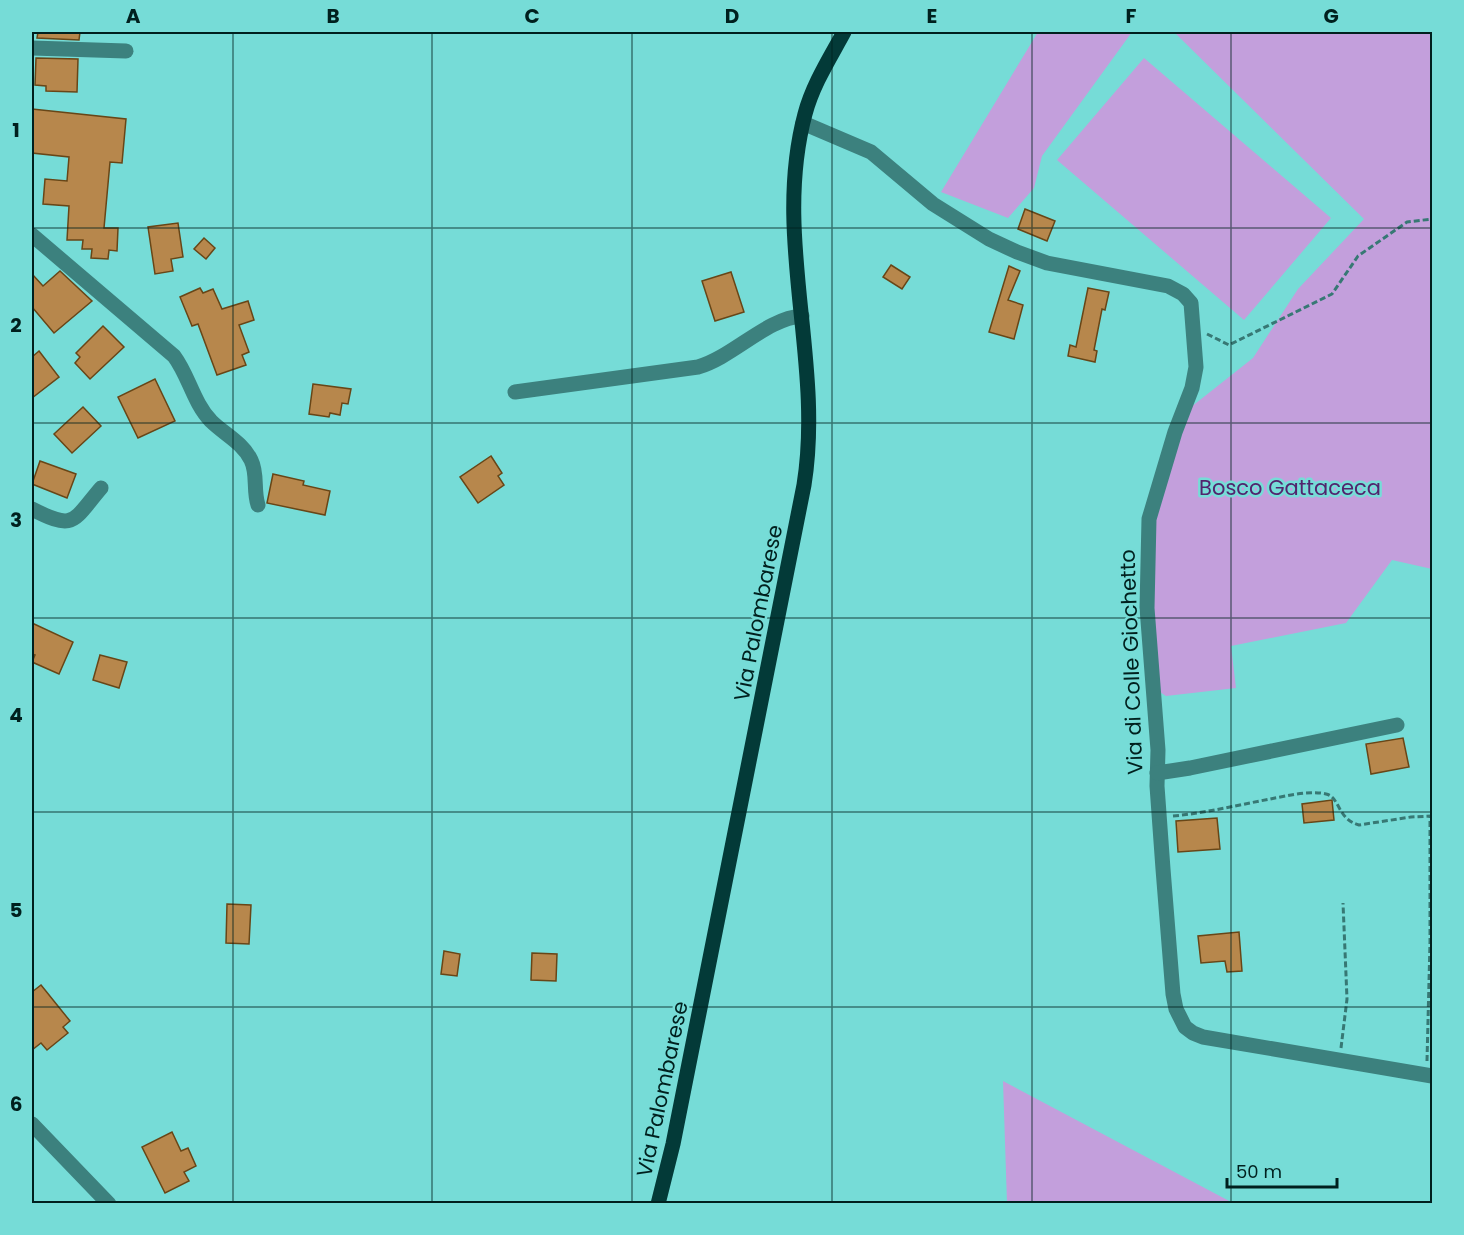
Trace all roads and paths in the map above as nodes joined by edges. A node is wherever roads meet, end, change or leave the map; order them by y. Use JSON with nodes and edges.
{"nodes":[{"id":1,"x":844,"y":32,"type":"edge"},
{"id":2,"x":32,"y":48,"type":"edge"},
{"id":3,"x":126,"y":51,"type":"dead end"},
{"id":4,"x":803,"y":123,"type":"junction"},
{"id":5,"x":1432,"y":219,"type":"edge"},
{"id":6,"x":32,"y":235,"type":"edge"},
{"id":7,"x":802,"y":316,"type":"junction"},
{"id":8,"x":1194,"y":327,"type":"junction"},
{"id":9,"x":515,"y":392,"type":"dead end"},
{"id":10,"x":101,"y":488,"type":"dead end"},
{"id":11,"x":258,"y":505,"type":"dead end"},
{"id":12,"x":32,"y":509,"type":"edge"},
{"id":13,"x":1397,"y":725,"type":"dead end"},
{"id":14,"x":1157,"y":773,"type":"junction"},
{"id":15,"x":1431,"y":816,"type":"edge"},
{"id":16,"x":1159,"y":817,"type":"junction"},
{"id":17,"x":1343,"y":903,"type":"dead end"},
{"id":18,"x":1337,"y":1059,"type":"junction"},
{"id":19,"x":1429,"y":1076,"type":"edge"},
{"id":20,"x":32,"y":1124,"type":"edge"},
{"id":21,"x":109,"y":1203,"type":"edge"},
{"id":22,"x":658,"y":1203,"type":"edge"}],
"edges":[{"from":1,"to":4,"type":"main road","name":"Via Palombarese"},
{"from":2,"to":3,"type":"street"},
{"from":4,"to":7,"type":"main road","name":"Via Palombarese"},
{"from":4,"to":8,"type":"street","name":"Via di Colle Giochetto"},
{"from":5,"to":8,"type":"path"},
{"from":6,"to":11,"type":"street"},
{"from":7,"to":9,"type":"street"},
{"from":7,"to":22,"type":"main road","name":"Via Palombarese"},
{"from":8,"to":14,"type":"street","name":"Via di Colle Giochetto"},
{"from":10,"to":12,"type":"street"},
{"from":13,"to":14,"type":"street"},
{"from":14,"to":16,"type":"street","name":"Via di Colle Giochetto"},
{"from":15,"to":16,"type":"path"},
{"from":15,"to":19,"type":"path"},
{"from":16,"to":18,"type":"street","name":"Via di Colle Giochetto"},
{"from":17,"to":18,"type":"path"},
{"from":18,"to":19,"type":"street","name":"Via di Colle Giochetto"},
{"from":20,"to":21,"type":"street"}]}
